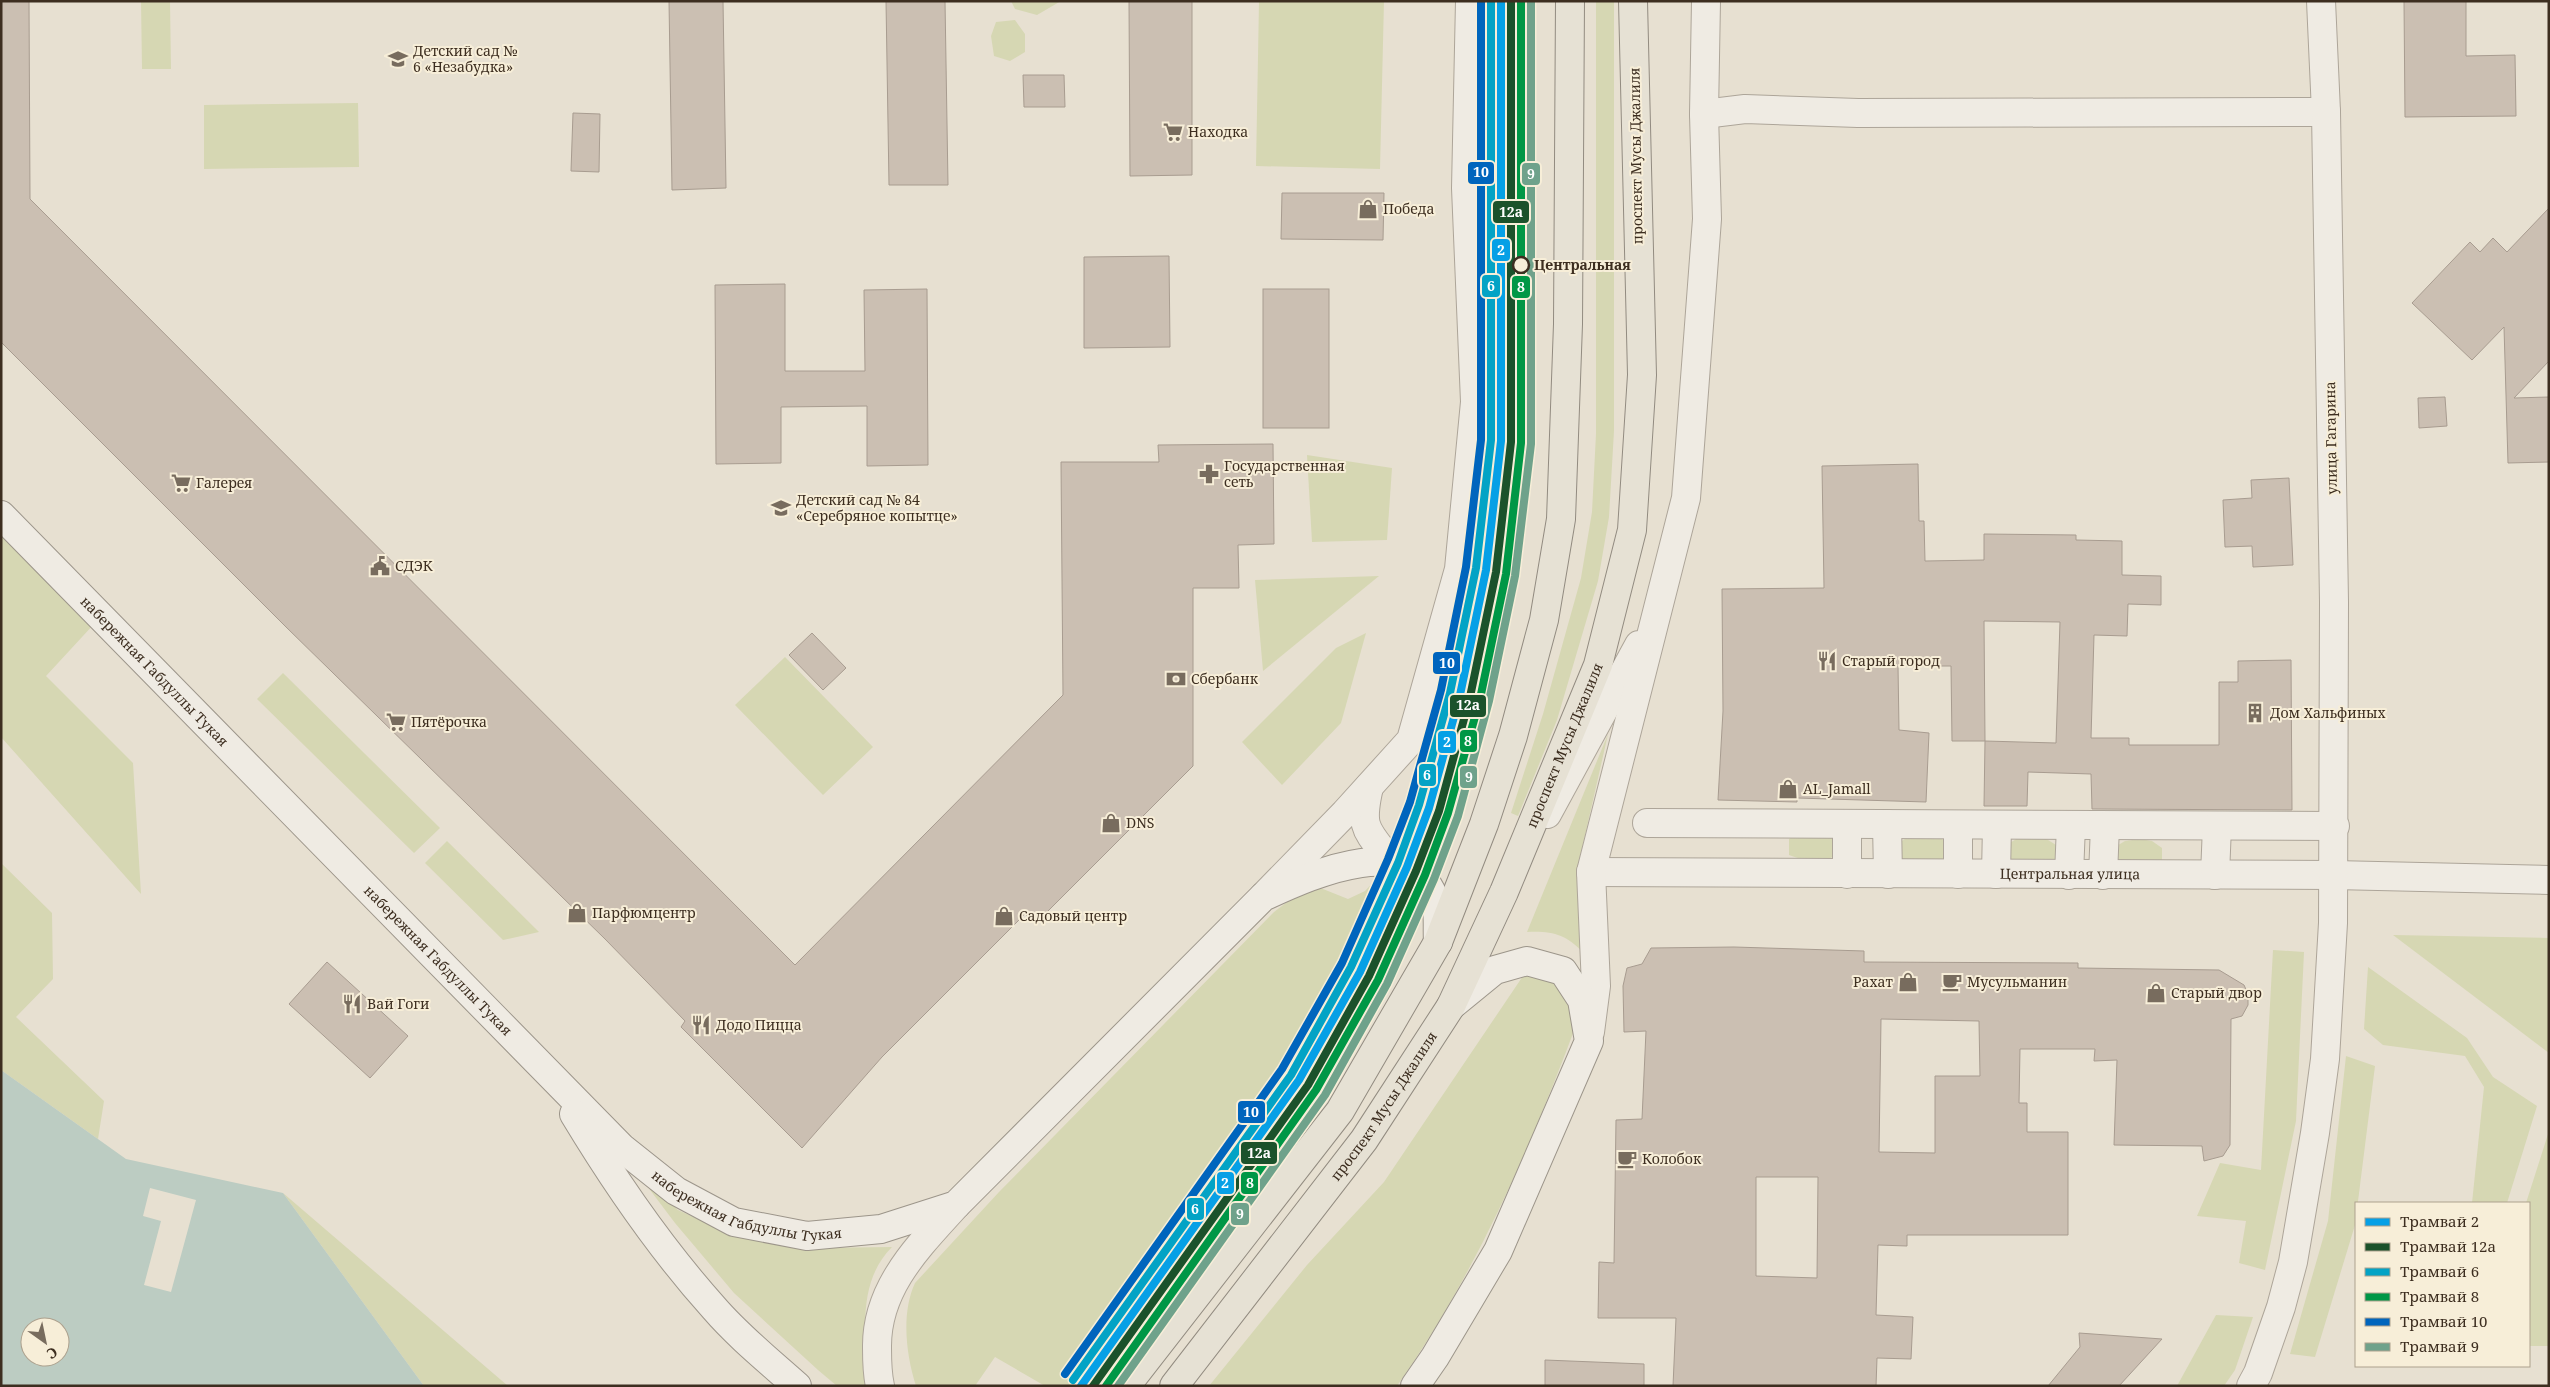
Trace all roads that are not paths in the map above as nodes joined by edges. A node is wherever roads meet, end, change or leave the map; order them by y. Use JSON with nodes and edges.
{"nodes":[{"id":1,"x":1470,"y":1,"type":"edge"},
{"id":2,"x":1570,"y":1,"type":"edge"},
{"id":3,"x":1633,"y":1,"type":"edge"},
{"id":4,"x":1706,"y":1,"type":"edge"},
{"id":5,"x":2321,"y":1,"type":"edge"},
{"id":6,"x":2326,"y":112,"type":"junction"},
{"id":7,"x":1704,"y":114,"type":"junction"},
{"id":8,"x":1,"y":515,"type":"edge"},
{"id":9,"x":1658,"y":611,"type":"junction"},
{"id":10,"x":1369,"y":787,"type":"junction"},
{"id":11,"x":1647,"y":823,"type":"dead end"},
{"id":12,"x":1847,"y":824,"type":"junction"},
{"id":13,"x":1887,"y":824,"type":"junction"},
{"id":14,"x":1958,"y":825,"type":"junction"},
{"id":15,"x":1997,"y":825,"type":"junction"},
{"id":16,"x":2071,"y":825,"type":"junction"},
{"id":17,"x":2105,"y":826,"type":"junction"},
{"id":18,"x":2217,"y":826,"type":"junction"},
{"id":19,"x":2335,"y":826,"type":"junction"},
{"id":20,"x":1392,"y":863,"type":"junction"},
{"id":21,"x":1591,"y":872,"type":"junction"},
{"id":22,"x":1846,"y":874,"type":"junction"},
{"id":23,"x":1888,"y":874,"type":"junction"},
{"id":24,"x":1958,"y":874,"type":"junction"},
{"id":25,"x":1996,"y":874,"type":"junction"},
{"id":26,"x":2069,"y":875,"type":"junction"},
{"id":27,"x":2103,"y":875,"type":"junction"},
{"id":28,"x":2216,"y":875,"type":"junction"},
{"id":29,"x":2334,"y":875,"type":"junction"},
{"id":30,"x":2549,"y":880,"type":"edge"},
{"id":31,"x":1504,"y":892,"type":"junction"},
{"id":32,"x":1263,"y":897,"type":"junction"},
{"id":33,"x":1438,"y":942,"type":"junction"},
{"id":34,"x":1452,"y":1006,"type":"junction"},
{"id":35,"x":1589,"y":1041,"type":"junction"},
{"id":36,"x":547,"y":1070,"type":"junction"},
{"id":37,"x":956,"y":1205,"type":"junction"},
{"id":38,"x":797,"y":1386,"type":"edge"},
{"id":39,"x":880,"y":1386,"type":"edge"},
{"id":40,"x":1126,"y":1386,"type":"edge"},
{"id":41,"x":1174,"y":1386,"type":"edge"},
{"id":42,"x":1415,"y":1386,"type":"edge"},
{"id":43,"x":2251,"y":1386,"type":"edge"}],
"edges":[{"from":1,"to":10,"type":"street"},
{"from":2,"to":33,"type":"main road"},
{"from":3,"to":31,"type":"main road","name":"проспект Мусы Джалиля"},
{"from":4,"to":7,"type":"street"},
{"from":5,"to":6,"type":"street","name":"улица Гагарина"},
{"from":6,"to":7,"type":"street"},
{"from":6,"to":19,"type":"street","name":"улица Гагарина"},
{"from":7,"to":9,"type":"street"},
{"from":8,"to":36,"type":"street","name":"набережная Габдуллы Тукая"},
{"from":9,"to":21,"type":"street"},
{"from":9,"to":31,"type":"street"},
{"from":10,"to":20,"type":"street"},
{"from":10,"to":32,"type":"street"},
{"from":11,"to":12,"type":"street"},
{"from":12,"to":13,"type":"street"},
{"from":12,"to":22,"type":"street"},
{"from":13,"to":14,"type":"street"},
{"from":13,"to":23,"type":"street"},
{"from":14,"to":15,"type":"street"},
{"from":14,"to":24,"type":"street"},
{"from":15,"to":16,"type":"street"},
{"from":15,"to":25,"type":"street"},
{"from":16,"to":17,"type":"street"},
{"from":16,"to":26,"type":"street"},
{"from":17,"to":18,"type":"street"},
{"from":17,"to":27,"type":"street"},
{"from":18,"to":19,"type":"street"},
{"from":18,"to":28,"type":"street"},
{"from":19,"to":29,"type":"street","name":"улица Гагарина"},
{"from":20,"to":32,"type":"street"},
{"from":20,"to":33,"type":"street"},
{"from":21,"to":22,"type":"street","name":"Центральная улица"},
{"from":21,"to":35,"type":"street"},
{"from":22,"to":23,"type":"street","name":"Центральная улица"},
{"from":23,"to":24,"type":"street","name":"Центральная улица"},
{"from":24,"to":25,"type":"street","name":"Центральная улица"},
{"from":25,"to":26,"type":"street","name":"Центральная улица"},
{"from":26,"to":27,"type":"street","name":"Центральная улица"},
{"from":27,"to":28,"type":"street","name":"Центральная улица"},
{"from":28,"to":29,"type":"street","name":"Центральная улица"},
{"from":29,"to":30,"type":"street","name":"Центральная улица"},
{"from":29,"to":43,"type":"street","name":"улица Гагарина"},
{"from":31,"to":34,"type":"main road","name":"проспект Мусы Джалиля"},
{"from":32,"to":37,"type":"street"},
{"from":33,"to":40,"type":"main road"},
{"from":34,"to":35,"type":"street"},
{"from":34,"to":41,"type":"main road","name":"проспект Мусы Джалиля"},
{"from":35,"to":42,"type":"street"},
{"from":36,"to":37,"type":"street","name":"набережная Габдуллы Тукая"},
{"from":36,"to":38,"type":"street"},
{"from":37,"to":39,"type":"street"}]}
